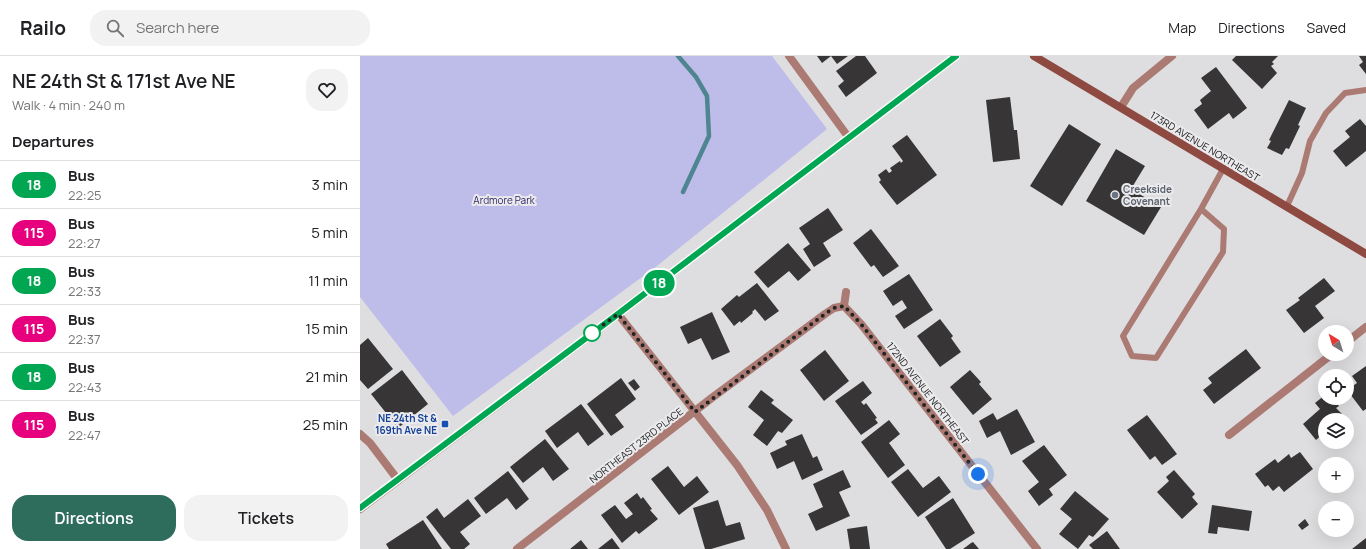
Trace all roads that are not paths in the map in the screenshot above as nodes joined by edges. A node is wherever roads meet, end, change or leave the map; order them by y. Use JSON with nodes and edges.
{"nodes":[{"id":1,"x":789,"y":56,"type":"edge"},
{"id":2,"x":956,"y":56,"type":"edge"},
{"id":3,"x":1034,"y":56,"type":"edge"},
{"id":4,"x":1172,"y":56,"type":"edge"},
{"id":5,"x":1366,"y":90,"type":"edge"},
{"id":6,"x":1121,"y":107,"type":"junction"},
{"id":7,"x":849,"y":138,"type":"junction"},
{"id":8,"x":1223,"y":169,"type":"junction"},
{"id":9,"x":1287,"y":206,"type":"junction"},
{"id":10,"x":1202,"y":209,"type":"junction"},
{"id":11,"x":1366,"y":254,"type":"edge"},
{"id":12,"x":846,"y":292,"type":"dead end"},
{"id":13,"x":844,"y":306,"type":"junction"},
{"id":14,"x":618,"y":314,"type":"junction"},
{"id":15,"x":1366,"y":327,"type":"edge"},
{"id":16,"x":1354,"y":336,"type":"edge"},
{"id":17,"x":1323,"y":361,"type":"edge"},
{"id":18,"x":695,"y":412,"type":"junction"},
{"id":19,"x":360,"y":434,"type":"edge"},
{"id":20,"x":1229,"y":435,"type":"dead end"},
{"id":21,"x":398,"y":480,"type":"junction"},
{"id":22,"x":360,"y":508,"type":"edge"},
{"id":23,"x":517,"y":549,"type":"edge"},
{"id":24,"x":786,"y":549,"type":"edge"},
{"id":25,"x":1037,"y":549,"type":"edge"}],
"edges":[{"from":1,"to":7,"type":"street"},
{"from":2,"to":7,"type":"main road"},
{"from":3,"to":6,"type":"main road","name":"173RD AVENUE NORTHEAST"},
{"from":4,"to":6,"type":"street"},
{"from":5,"to":9,"type":"lane"},
{"from":6,"to":8,"type":"main road","name":"173RD AVENUE NORTHEAST"},
{"from":7,"to":14,"type":"main road"},
{"from":8,"to":9,"type":"main road","name":"173RD AVENUE NORTHEAST"},
{"from":8,"to":10,"type":"lane"},
{"from":9,"to":11,"type":"main road","name":"173RD AVENUE NORTHEAST"},
{"from":10,"to":10,"type":"lane"},
{"from":12,"to":13,"type":"street"},
{"from":13,"to":18,"type":"street","name":"NORTHEAST 23RD PLACE"},
{"from":13,"to":25,"type":"street","name":"172ND AVENUE NORTHEAST"},
{"from":14,"to":18,"type":"street"},
{"from":14,"to":21,"type":"main road"},
{"from":15,"to":16,"type":"street"},
{"from":17,"to":20,"type":"street"},
{"from":18,"to":23,"type":"street","name":"NORTHEAST 23RD PLACE"},
{"from":18,"to":24,"type":"street"},
{"from":19,"to":21,"type":"street"},
{"from":21,"to":22,"type":"main road"}]}
